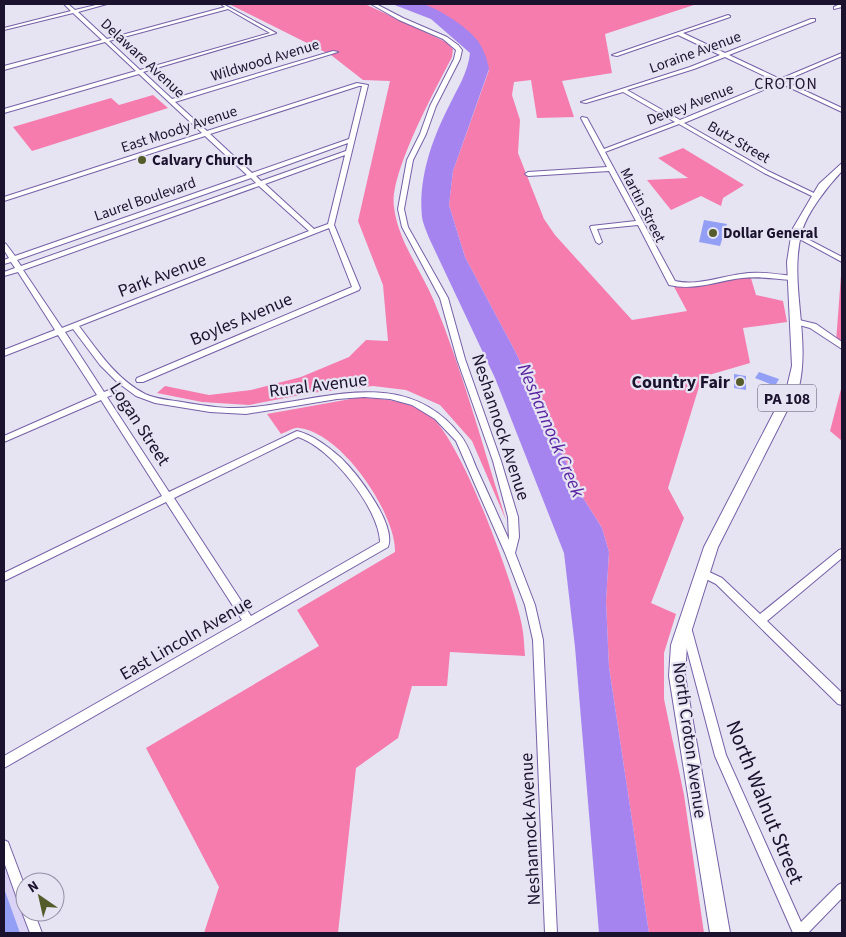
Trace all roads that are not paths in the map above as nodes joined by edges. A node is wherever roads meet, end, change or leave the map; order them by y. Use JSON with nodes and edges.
{"nodes":[{"id":1,"x":66,"y":4,"type":"edge"},
{"id":2,"x":105,"y":4,"type":"edge"},
{"id":3,"x":222,"y":4,"type":"edge"},
{"id":4,"x":373,"y":4,"type":"edge"},
{"id":5,"x":842,"y":5,"type":"edge"},
{"id":6,"x":227,"y":8,"type":"junction"},
{"id":7,"x":836,"y":8,"type":"dead end"},
{"id":8,"x":75,"y":11,"type":"junction"},
{"id":9,"x":728,"y":16,"type":"dead end"},
{"id":10,"x":813,"y":20,"type":"dead end"},
{"id":11,"x":4,"y":29,"type":"edge"},
{"id":12,"x":274,"y":33,"type":"joint"},
{"id":13,"x":678,"y":33,"type":"junction"},
{"id":14,"x":107,"y":40,"type":"junction"},
{"id":15,"x":335,"y":52,"type":"dead end"},
{"id":16,"x":842,"y":54,"type":"edge"},
{"id":17,"x":615,"y":55,"type":"dead end"},
{"id":18,"x":724,"y":55,"type":"junction"},
{"id":19,"x":4,"y":68,"type":"edge"},
{"id":20,"x":140,"y":72,"type":"junction"},
{"id":21,"x":779,"y":82,"type":"junction"},
{"id":22,"x":625,"y":91,"type":"junction"},
{"id":23,"x":172,"y":101,"type":"junction"},
{"id":24,"x":584,"y":102,"type":"dead end"},
{"id":25,"x":842,"y":110,"type":"edge"},
{"id":26,"x":4,"y":111,"type":"edge"},
{"id":27,"x":584,"y":118,"type":"dead end"},
{"id":28,"x":678,"y":122,"type":"junction"},
{"id":29,"x":207,"y":133,"type":"junction"},
{"id":30,"x":352,"y":140,"type":"junction"},
{"id":31,"x":348,"y":152,"type":"junction"},
{"id":32,"x":601,"y":152,"type":"junction"},
{"id":33,"x":842,"y":166,"type":"edge"},
{"id":34,"x":610,"y":169,"type":"junction"},
{"id":35,"x":528,"y":174,"type":"dead end"},
{"id":36,"x":253,"y":175,"type":"junction"},
{"id":37,"x":261,"y":182,"type":"junction"},
{"id":38,"x":816,"y":196,"type":"junction"},
{"id":39,"x":4,"y":199,"type":"edge"},
{"id":40,"x":638,"y":223,"type":"junction"},
{"id":41,"x":331,"y":225,"type":"junction"},
{"id":42,"x":313,"y":232,"type":"junction"},
{"id":43,"x":796,"y":235,"type":"junction"},
{"id":44,"x":599,"y":242,"type":"dead end"},
{"id":45,"x":4,"y":244,"type":"edge"},
{"id":46,"x":13,"y":259,"type":"junction"},
{"id":47,"x":842,"y":260,"type":"edge"},
{"id":48,"x":4,"y":262,"type":"edge"},
{"id":49,"x":20,"y":268,"type":"junction"},
{"id":50,"x":4,"y":274,"type":"edge"},
{"id":51,"x":792,"y":278,"type":"junction"},
{"id":52,"x":795,"y":321,"type":"junction"},
{"id":53,"x":74,"y":325,"type":"junction"},
{"id":54,"x":60,"y":331,"type":"junction"},
{"id":55,"x":842,"y":346,"type":"edge"},
{"id":56,"x":4,"y":353,"type":"edge"},
{"id":57,"x":140,"y":380,"type":"dead end"},
{"id":58,"x":112,"y":392,"type":"dead end"},
{"id":59,"x":102,"y":397,"type":"junction"},
{"id":60,"x":4,"y":439,"type":"edge"},
{"id":61,"x":168,"y":496,"type":"junction"},
{"id":62,"x":510,"y":553,"type":"junction"},
{"id":63,"x":842,"y":553,"type":"edge"},
{"id":64,"x":703,"y":573,"type":"junction"},
{"id":65,"x":4,"y":577,"type":"edge"},
{"id":66,"x":760,"y":620,"type":"junction"},
{"id":67,"x":249,"y":622,"type":"junction"},
{"id":68,"x":686,"y":625,"type":"junction"},
{"id":69,"x":842,"y":700,"type":"edge"},
{"id":70,"x":4,"y":762,"type":"edge"},
{"id":71,"x":4,"y":846,"type":"edge"},
{"id":72,"x":15,"y":876,"type":"edge"},
{"id":73,"x":842,"y":889,"type":"edge"},
{"id":74,"x":551,"y":933,"type":"edge"},
{"id":75,"x":720,"y":933,"type":"edge"},
{"id":76,"x":799,"y":933,"type":"edge"}],
"edges":[{"from":1,"to":8,"type":"street","name":"Delaware Avenue"},
{"from":2,"to":8,"type":"street"},
{"from":3,"to":6,"type":"street"},
{"from":4,"to":62,"type":"street","name":"Neshannock Avenue"},
{"from":5,"to":7,"type":"street"},
{"from":6,"to":12,"type":"street"},
{"from":6,"to":14,"type":"street"},
{"from":8,"to":11,"type":"street"},
{"from":8,"to":14,"type":"street","name":"Delaware Avenue"},
{"from":9,"to":13,"type":"street"},
{"from":10,"to":18,"type":"street","name":"Loraine Avenue"},
{"from":12,"to":20,"type":"street"},
{"from":13,"to":17,"type":"street"},
{"from":13,"to":18,"type":"street"},
{"from":14,"to":19,"type":"street"},
{"from":14,"to":20,"type":"street","name":"Delaware Avenue"},
{"from":15,"to":23,"type":"street","name":"Wildwood Avenue"},
{"from":16,"to":21,"type":"street","name":"Dewey Avenue"},
{"from":18,"to":21,"type":"street"},
{"from":18,"to":22,"type":"street","name":"Loraine Avenue"},
{"from":20,"to":23,"type":"street","name":"Delaware Avenue"},
{"from":20,"to":26,"type":"street"},
{"from":21,"to":25,"type":"street"},
{"from":21,"to":28,"type":"street","name":"Dewey Avenue"},
{"from":22,"to":24,"type":"street","name":"Loraine Avenue"},
{"from":22,"to":28,"type":"street","name":"Butz Street"},
{"from":23,"to":29,"type":"street","name":"Delaware Avenue"},
{"from":27,"to":32,"type":"street","name":"Martin Street"},
{"from":28,"to":32,"type":"street","name":"Dewey Avenue"},
{"from":28,"to":38,"type":"street","name":"Butz Street"},
{"from":29,"to":30,"type":"street","name":"East Moody Avenue"},
{"from":29,"to":36,"type":"street","name":"Delaware Avenue"},
{"from":29,"to":39,"type":"street","name":"East Moody Avenue"},
{"from":30,"to":31,"type":"street"},
{"from":30,"to":36,"type":"street","name":"Laurel Boulevard"},
{"from":31,"to":37,"type":"street","name":"Laurel Boulevard"},
{"from":31,"to":41,"type":"street"},
{"from":32,"to":34,"type":"street","name":"Martin Street"},
{"from":33,"to":38,"type":"main road","name":"North Croton Avenue","number":"PA 108"},
{"from":34,"to":35,"type":"street"},
{"from":34,"to":40,"type":"street","name":"Martin Street"},
{"from":36,"to":37,"type":"street","name":"Delaware Avenue"},
{"from":36,"to":46,"type":"street","name":"Laurel Boulevard"},
{"from":37,"to":42,"type":"street","name":"Delaware Avenue"},
{"from":37,"to":49,"type":"street","name":"Laurel Boulevard"},
{"from":38,"to":43,"type":"main road","name":"North Croton Avenue","number":"PA 108"},
{"from":40,"to":44,"type":"street"},
{"from":40,"to":51,"type":"street","name":"Martin Street"},
{"from":41,"to":42,"type":"street","name":"Park Avenue"},
{"from":41,"to":57,"type":"street","name":"Boyles Avenue"},
{"from":42,"to":53,"type":"street","name":"Park Avenue"},
{"from":43,"to":47,"type":"street"},
{"from":43,"to":51,"type":"main road","name":"North Croton Avenue","number":"PA 108"},
{"from":45,"to":46,"type":"street","name":"Logan Street"},
{"from":46,"to":48,"type":"street","name":"Laurel Boulevard"},
{"from":46,"to":49,"type":"street","name":"Logan Street"},
{"from":49,"to":50,"type":"street","name":"Laurel Boulevard"},
{"from":49,"to":54,"type":"street","name":"Logan Street"},
{"from":51,"to":52,"type":"main road","name":"North Croton Avenue","number":"PA 108"},
{"from":52,"to":55,"type":"street"},
{"from":52,"to":64,"type":"main road","name":"North Croton Avenue","number":"PA 108"},
{"from":53,"to":54,"type":"street","name":"Park Avenue"},
{"from":53,"to":62,"type":"street","name":"Rural Avenue"},
{"from":54,"to":56,"type":"street","name":"Park Avenue"},
{"from":54,"to":59,"type":"street","name":"Logan Street"},
{"from":58,"to":59,"type":"street"},
{"from":59,"to":60,"type":"street"},
{"from":59,"to":61,"type":"street","name":"Logan Street"},
{"from":61,"to":65,"type":"street"},
{"from":61,"to":67,"type":"street","name":"Logan Street"},
{"from":61,"to":67,"type":"street","name":"East Lincoln Avenue"},
{"from":62,"to":74,"type":"street","name":"Neshannock Avenue"},
{"from":63,"to":66,"type":"street"},
{"from":64,"to":66,"type":"street"},
{"from":64,"to":68,"type":"main road","name":"North Croton Avenue","number":"PA 108"},
{"from":66,"to":69,"type":"street"},
{"from":67,"to":70,"type":"street","name":"East Lincoln Avenue"},
{"from":68,"to":75,"type":"main road","name":"North Croton Avenue","number":"PA 108"},
{"from":68,"to":76,"type":"street","name":"North Walnut Street"},
{"from":71,"to":72,"type":"street"},
{"from":73,"to":76,"type":"street"}]}
